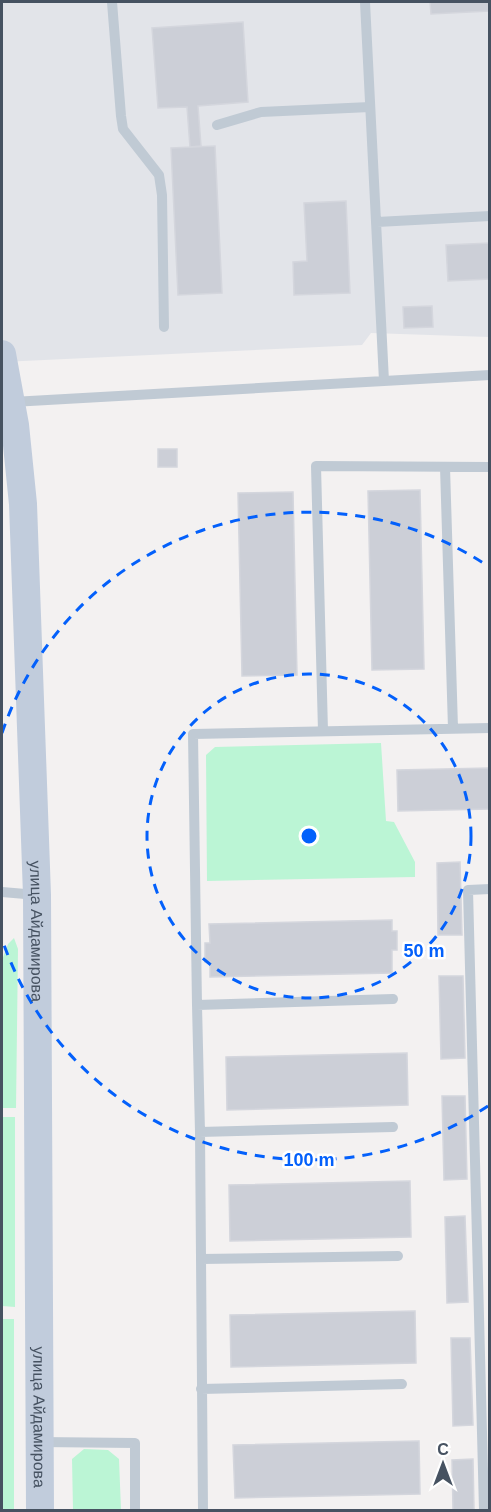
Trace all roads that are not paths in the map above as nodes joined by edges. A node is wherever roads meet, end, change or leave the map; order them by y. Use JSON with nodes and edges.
{"nodes":[{"id":1,"x":112,"y":2,"type":"edge"},
{"id":2,"x":365,"y":2,"type":"edge"},
{"id":3,"x":370,"y":107,"type":"junction"},
{"id":4,"x":217,"y":125,"type":"dead end"},
{"id":5,"x":489,"y":216,"type":"edge"},
{"id":6,"x":377,"y":222,"type":"junction"},
{"id":7,"x":164,"y":327,"type":"dead end"},
{"id":8,"x":2,"y":354,"type":"edge"},
{"id":9,"x":489,"y":375,"type":"edge"},
{"id":10,"x":384,"y":381,"type":"junction"},
{"id":11,"x":9,"y":418,"type":"edge"},
{"id":12,"x":445,"y":467,"type":"junction"},
{"id":13,"x":489,"y":467,"type":"edge"},
{"id":14,"x":453,"y":728,"type":"junction"},
{"id":15,"x":489,"y":728,"type":"edge"},
{"id":16,"x":323,"y":731,"type":"junction"},
{"id":17,"x":489,"y":889,"type":"edge"},
{"id":18,"x":2,"y":895,"type":"edge"},
{"id":19,"x":37,"y":895,"type":"junction"},
{"id":20,"x":393,"y":999,"type":"dead end"},
{"id":21,"x":196,"y":1005,"type":"junction"},
{"id":22,"x":393,"y":1127,"type":"dead end"},
{"id":23,"x":200,"y":1132,"type":"junction"},
{"id":24,"x":398,"y":1256,"type":"dead end"},
{"id":25,"x":201,"y":1259,"type":"junction"},
{"id":26,"x":484,"y":1323,"type":"edge"},
{"id":27,"x":402,"y":1384,"type":"dead end"},
{"id":28,"x":201,"y":1389,"type":"junction"},
{"id":29,"x":40,"y":1442,"type":"junction"},
{"id":30,"x":40,"y":1510,"type":"edge"},
{"id":31,"x":135,"y":1510,"type":"edge"},
{"id":32,"x":203,"y":1510,"type":"edge"},
{"id":33,"x":484,"y":1510,"type":"edge"}],
"edges":[{"from":1,"to":7,"type":"lane"},
{"from":2,"to":3,"type":"lane"},
{"from":3,"to":4,"type":"lane"},
{"from":3,"to":6,"type":"lane"},
{"from":5,"to":6,"type":"lane"},
{"from":6,"to":10,"type":"lane"},
{"from":8,"to":11,"type":"main road","name":"улица Айдамирова"},
{"from":9,"to":10,"type":"lane"},
{"from":10,"to":11,"type":"lane"},
{"from":11,"to":19,"type":"main road","name":"улица Айдамирова"},
{"from":12,"to":13,"type":"lane"},
{"from":12,"to":14,"type":"lane"},
{"from":12,"to":16,"type":"lane"},
{"from":14,"to":15,"type":"lane"},
{"from":14,"to":16,"type":"lane"},
{"from":16,"to":21,"type":"lane"},
{"from":17,"to":26,"type":"lane"},
{"from":18,"to":19,"type":"lane"},
{"from":19,"to":29,"type":"main road","name":"улица Айдамирова"},
{"from":20,"to":21,"type":"lane"},
{"from":21,"to":23,"type":"lane"},
{"from":22,"to":23,"type":"lane"},
{"from":23,"to":25,"type":"lane"},
{"from":24,"to":25,"type":"lane"},
{"from":25,"to":28,"type":"lane"},
{"from":26,"to":33,"type":"lane"},
{"from":27,"to":28,"type":"lane"},
{"from":28,"to":32,"type":"lane"},
{"from":29,"to":30,"type":"main road","name":"улица Айдамирова"},
{"from":29,"to":31,"type":"lane"}]}
